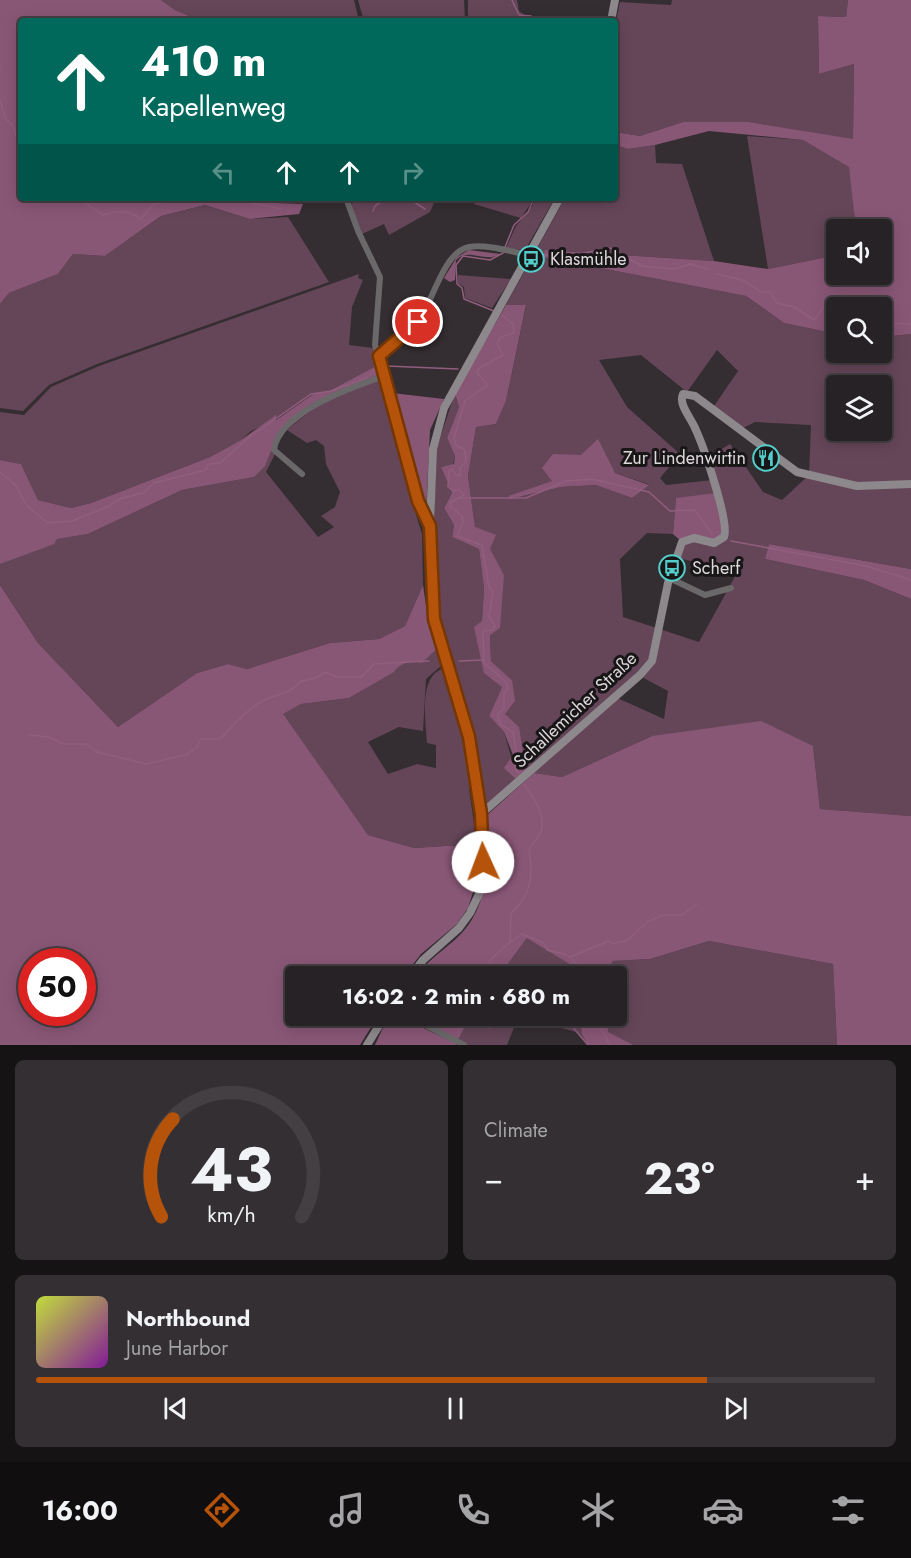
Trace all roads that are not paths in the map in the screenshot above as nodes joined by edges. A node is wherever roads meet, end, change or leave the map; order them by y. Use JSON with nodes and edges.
{"nodes":[{"id":1,"x":615,"y":0,"type":"edge"},
{"id":2,"x":612,"y":18,"type":"edge"},
{"id":3,"x":347,"y":201,"type":"edge"},
{"id":4,"x":558,"y":201,"type":"edge"},
{"id":5,"x":530,"y":255,"type":"junction"},
{"id":6,"x":379,"y":356,"type":"junction"},
{"id":7,"x":384,"y":376,"type":"junction"},
{"id":8,"x":302,"y":474,"type":"dead end"},
{"id":9,"x":911,"y":484,"type":"edge"},
{"id":10,"x":430,"y":526,"type":"junction"},
{"id":11,"x":669,"y":578,"type":"junction"},
{"id":12,"x":731,"y":588,"type":"dead end"},
{"id":13,"x":481,"y":814,"type":"junction"},
{"id":14,"x":418,"y":966,"type":"edge"},
{"id":15,"x":379,"y":1026,"type":"edge"},
{"id":16,"x":427,"y":1026,"type":"edge"},
{"id":17,"x":367,"y":1045,"type":"edge"},
{"id":18,"x":464,"y":1045,"type":"edge"}],
"edges":[{"from":1,"to":2,"type":"main road"},
{"from":3,"to":6,"type":"street"},
{"from":4,"to":5,"type":"main road"},
{"from":5,"to":6,"type":"street"},
{"from":5,"to":10,"type":"main road"},
{"from":6,"to":7,"type":"street"},
{"from":7,"to":8,"type":"street"},
{"from":7,"to":10,"type":"street"},
{"from":9,"to":11,"type":"main road","name":"Schallemicher Straße"},
{"from":10,"to":13,"type":"main road"},
{"from":11,"to":12,"type":"street"},
{"from":11,"to":13,"type":"main road","name":"Schallemicher Straße"},
{"from":13,"to":14,"type":"main road"},
{"from":15,"to":17,"type":"main road"},
{"from":16,"to":18,"type":"street"}]}
